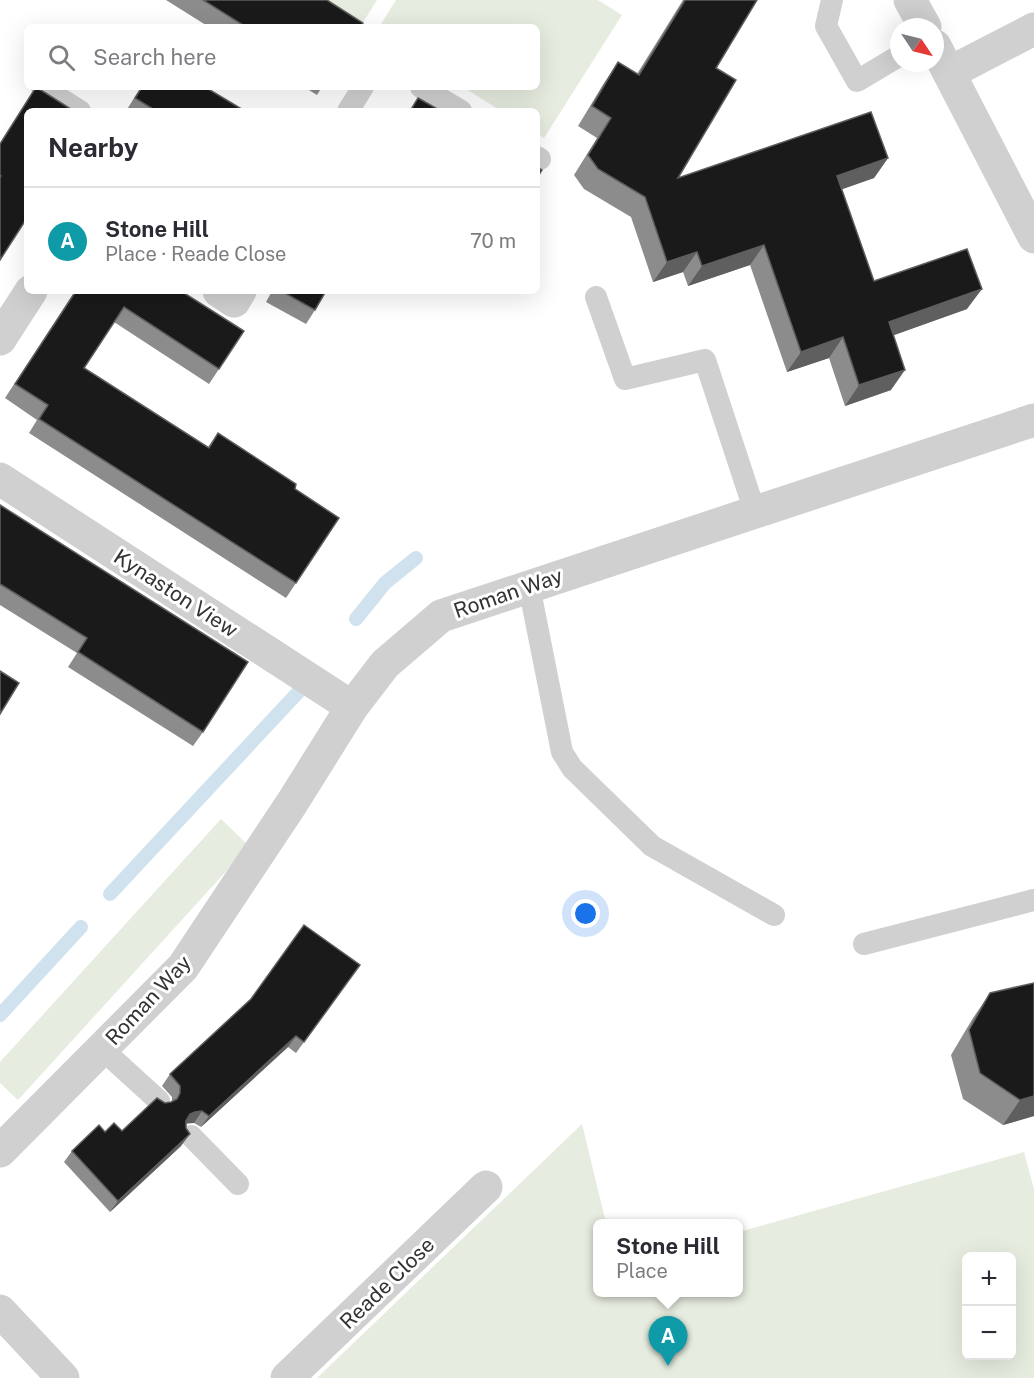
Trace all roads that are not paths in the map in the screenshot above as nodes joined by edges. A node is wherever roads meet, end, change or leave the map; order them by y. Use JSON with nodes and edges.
{"nodes":[{"id":1,"x":832,"y":0,"type":"edge"},
{"id":2,"x":910,"y":0,"type":"edge"},
{"id":3,"x":920,"y":18,"type":"edge"},
{"id":4,"x":1034,"y":28,"type":"edge"},
{"id":5,"x":944,"y":59,"type":"edge"},
{"id":6,"x":890,"y":61,"type":"edge"},
{"id":7,"x":944,"y":64,"type":"edge"},
{"id":8,"x":47,"y":90,"type":"edge"},
{"id":9,"x":361,"y":90,"type":"edge"},
{"id":10,"x":426,"y":90,"type":"edge"},
{"id":11,"x":75,"y":108,"type":"edge"},
{"id":12,"x":350,"y":108,"type":"edge"},
{"id":13,"x":456,"y":108,"type":"edge"},
{"id":14,"x":1034,"y":237,"type":"edge"},
{"id":15,"x":29,"y":294,"type":"edge"},
{"id":16,"x":224,"y":294,"type":"edge"},
{"id":17,"x":238,"y":294,"type":"edge"},
{"id":18,"x":596,"y":297,"type":"dead end"},
{"id":19,"x":0,"y":339,"type":"edge"},
{"id":20,"x":1034,"y":420,"type":"edge"},
{"id":21,"x":0,"y":479,"type":"edge"},
{"id":22,"x":754,"y":512,"type":"junction"},
{"id":23,"x":529,"y":586,"type":"junction"},
{"id":24,"x":352,"y":707,"type":"junction"},
{"id":25,"x":1034,"y":900,"type":"edge"},
{"id":26,"x":774,"y":915,"type":"dead end"},
{"id":27,"x":864,"y":944,"type":"dead end"},
{"id":28,"x":102,"y":1049,"type":"junction"},
{"id":29,"x":159,"y":1101,"type":"edge"},
{"id":30,"x":191,"y":1136,"type":"edge"},
{"id":31,"x":0,"y":1152,"type":"edge"},
{"id":32,"x":238,"y":1184,"type":"dead end"},
{"id":33,"x":486,"y":1187,"type":"dead end"},
{"id":34,"x":0,"y":1311,"type":"edge"},
{"id":35,"x":63,"y":1378,"type":"edge"},
{"id":36,"x":287,"y":1378,"type":"edge"}],
"edges":[{"from":1,"to":6,"type":"lane"},
{"from":2,"to":3,"type":"street"},
{"from":4,"to":5,"type":"street"},
{"from":7,"to":14,"type":"street"},
{"from":8,"to":11,"type":"lane"},
{"from":9,"to":12,"type":"lane"},
{"from":10,"to":13,"type":"lane"},
{"from":15,"to":19,"type":"street"},
{"from":16,"to":17,"type":"street"},
{"from":18,"to":22,"type":"lane"},
{"from":20,"to":22,"type":"street","name":"Roman Way"},
{"from":21,"to":24,"type":"street","name":"Kynaston View"},
{"from":22,"to":23,"type":"street","name":"Roman Way"},
{"from":23,"to":24,"type":"street","name":"Roman Way"},
{"from":23,"to":26,"type":"lane"},
{"from":24,"to":28,"type":"street","name":"Roman Way"},
{"from":25,"to":27,"type":"lane"},
{"from":28,"to":29,"type":"lane"},
{"from":28,"to":31,"type":"street","name":"Roman Way"},
{"from":30,"to":32,"type":"lane"},
{"from":33,"to":36,"type":"street","name":"Reade Close"},
{"from":34,"to":35,"type":"street"}]}
